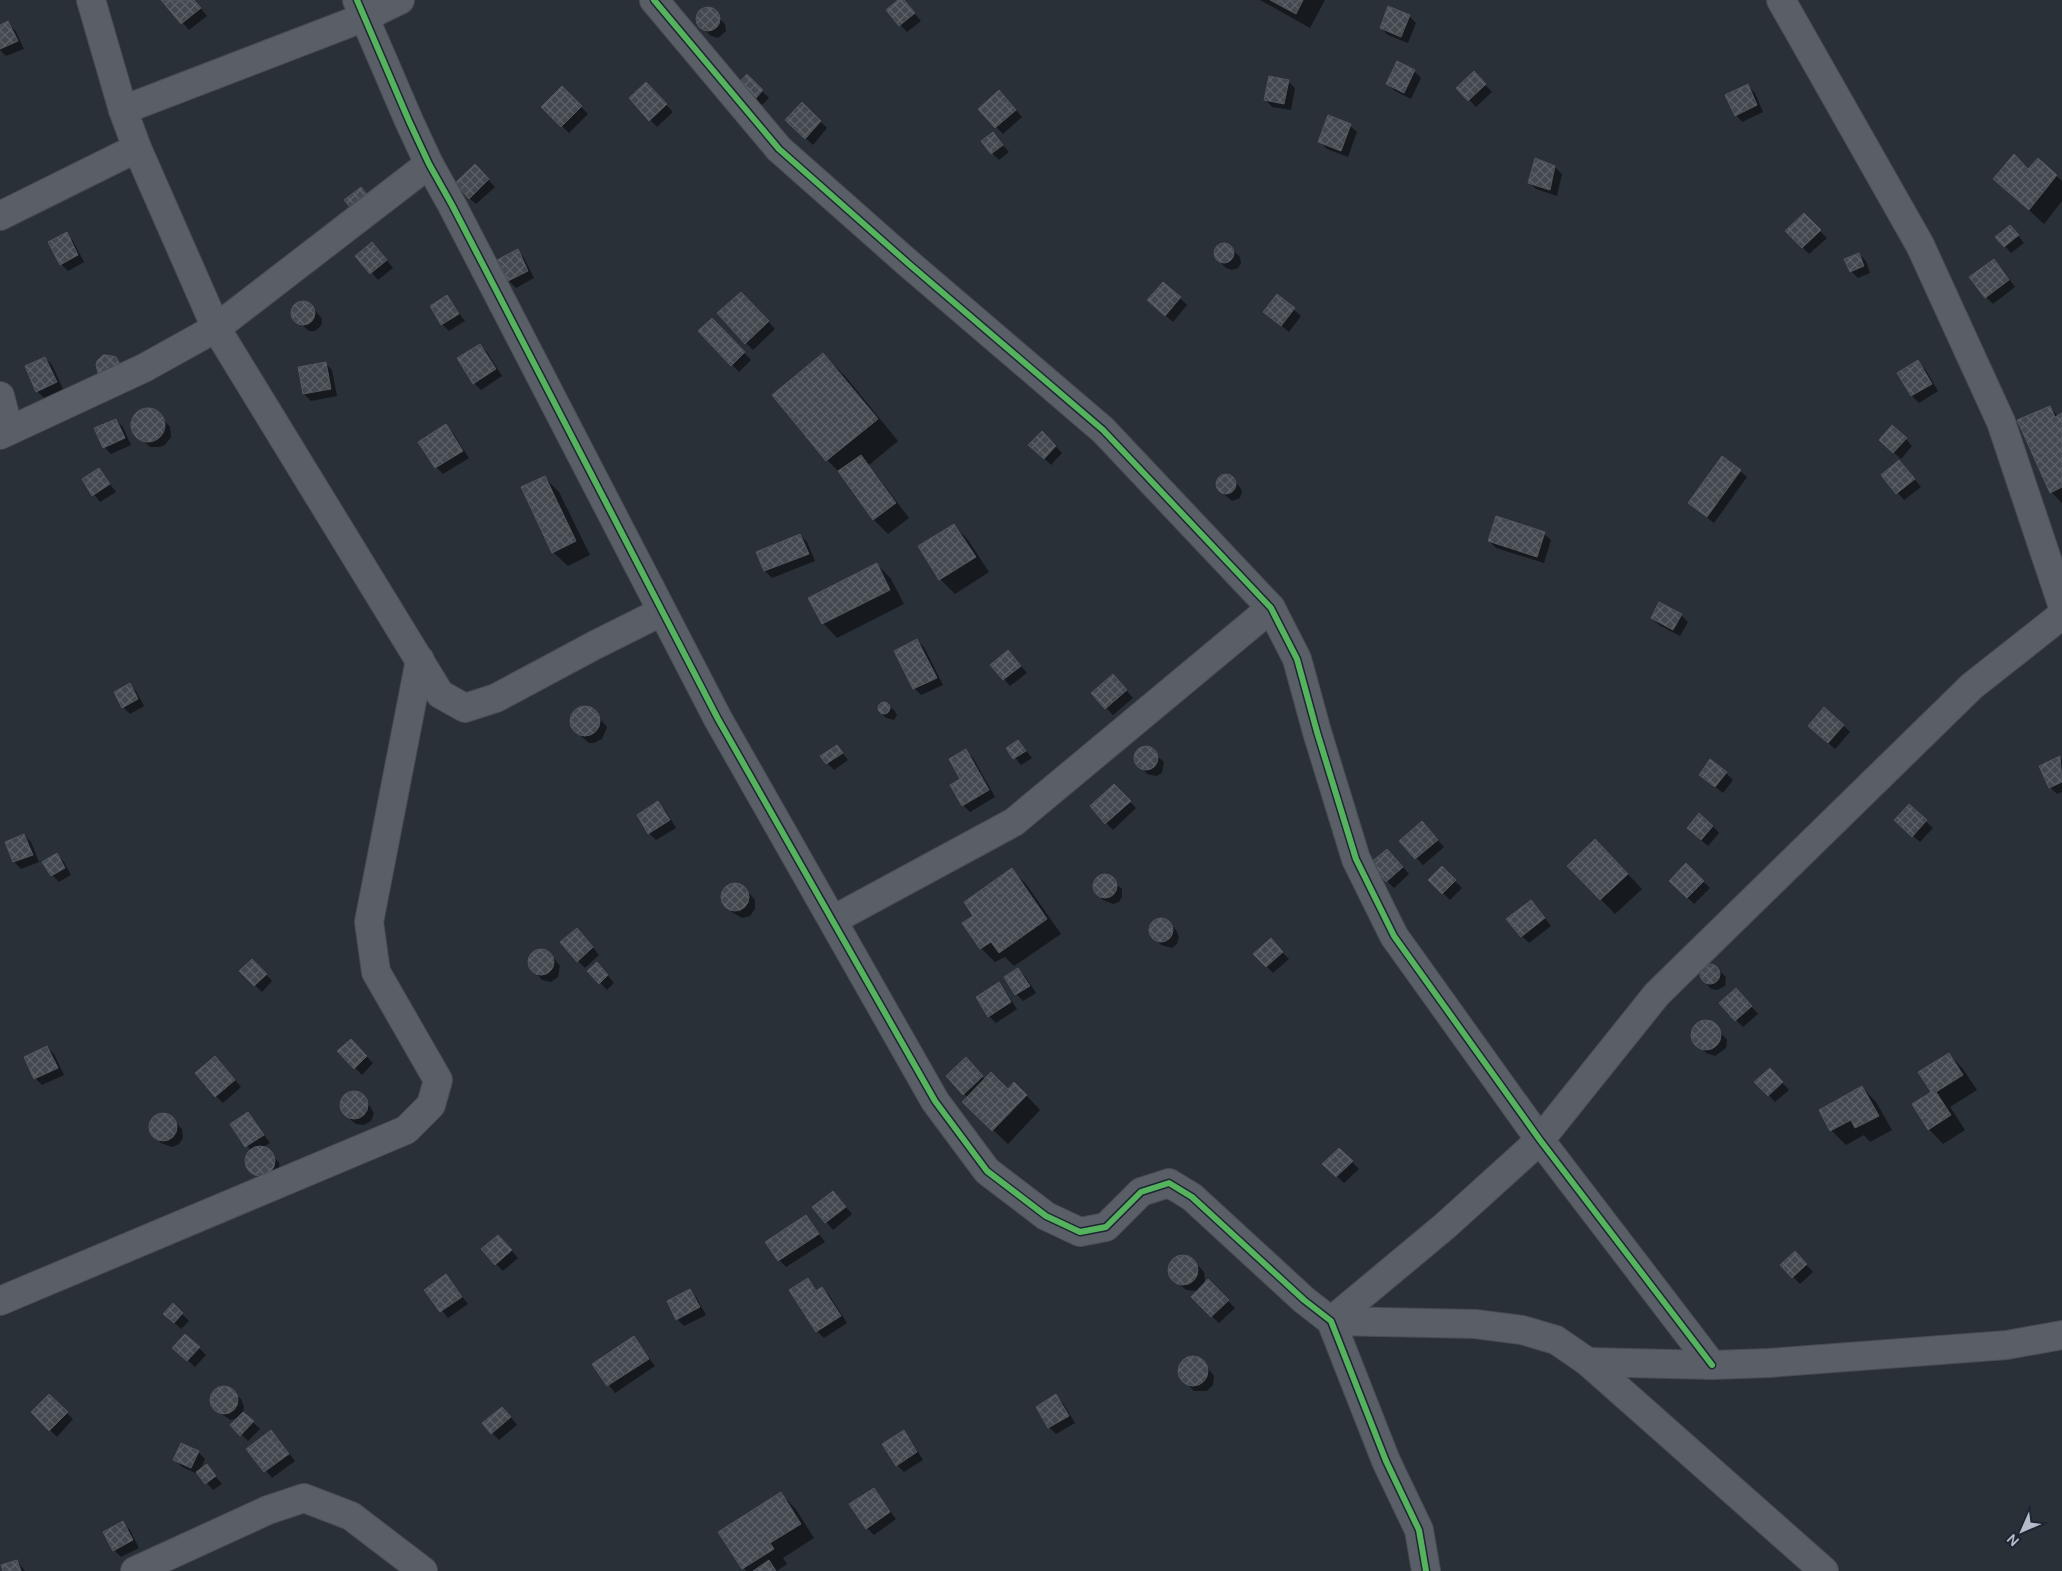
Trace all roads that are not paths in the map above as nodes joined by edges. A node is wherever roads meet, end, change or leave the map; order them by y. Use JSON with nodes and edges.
{"nodes":[{"id":1,"x":91,"y":0,"type":"edge"},
{"id":2,"x":400,"y":0,"type":"edge"},
{"id":3,"x":654,"y":0,"type":"edge"},
{"id":4,"x":1781,"y":0,"type":"edge"},
{"id":5,"x":361,"y":9,"type":"edge"},
{"id":6,"x":123,"y":110,"type":"junction"},
{"id":7,"x":137,"y":148,"type":"junction"},
{"id":8,"x":429,"y":164,"type":"junction"},
{"id":9,"x":0,"y":216,"type":"edge"},
{"id":10,"x":216,"y":328,"type":"junction"},
{"id":11,"x":0,"y":396,"type":"edge"},
{"id":12,"x":5,"y":433,"type":"edge"},
{"id":13,"x":2062,"y":604,"type":"edge"},
{"id":14,"x":1271,"y":608,"type":"junction"},
{"id":15,"x":661,"y":612,"type":"junction"},
{"id":16,"x":2062,"y":615,"type":"edge"},
{"id":17,"x":420,"y":660,"type":"junction"},
{"id":18,"x":833,"y":920,"type":"junction"},
{"id":19,"x":1540,"y":1140,"type":"junction"},
{"id":20,"x":0,"y":1302,"type":"edge"},
{"id":21,"x":1331,"y":1321,"type":"junction"},
{"id":22,"x":2062,"y":1335,"type":"edge"},
{"id":23,"x":1588,"y":1362,"type":"junction"},
{"id":24,"x":1712,"y":1365,"type":"junction"},
{"id":25,"x":135,"y":1571,"type":"edge"},
{"id":26,"x":423,"y":1571,"type":"edge"},
{"id":27,"x":1426,"y":1571,"type":"edge"},
{"id":28,"x":1824,"y":1571,"type":"edge"}],
"edges":[{"from":1,"to":6,"type":"street"},
{"from":2,"to":5,"type":"street"},
{"from":3,"to":14,"type":"street"},
{"from":4,"to":13,"type":"street"},
{"from":5,"to":6,"type":"street"},
{"from":5,"to":8,"type":"street"},
{"from":6,"to":7,"type":"street"},
{"from":7,"to":9,"type":"street"},
{"from":7,"to":10,"type":"street"},
{"from":8,"to":10,"type":"street"},
{"from":8,"to":15,"type":"street"},
{"from":10,"to":12,"type":"street"},
{"from":10,"to":17,"type":"street"},
{"from":11,"to":12,"type":"street"},
{"from":14,"to":18,"type":"street"},
{"from":14,"to":19,"type":"street"},
{"from":15,"to":17,"type":"street"},
{"from":15,"to":18,"type":"street"},
{"from":16,"to":19,"type":"street"},
{"from":17,"to":20,"type":"street"},
{"from":18,"to":21,"type":"street"},
{"from":19,"to":21,"type":"street"},
{"from":19,"to":24,"type":"street"},
{"from":21,"to":23,"type":"street"},
{"from":21,"to":27,"type":"street"},
{"from":22,"to":24,"type":"street"},
{"from":23,"to":24,"type":"street"},
{"from":23,"to":28,"type":"street"},
{"from":25,"to":26,"type":"street"}]}
